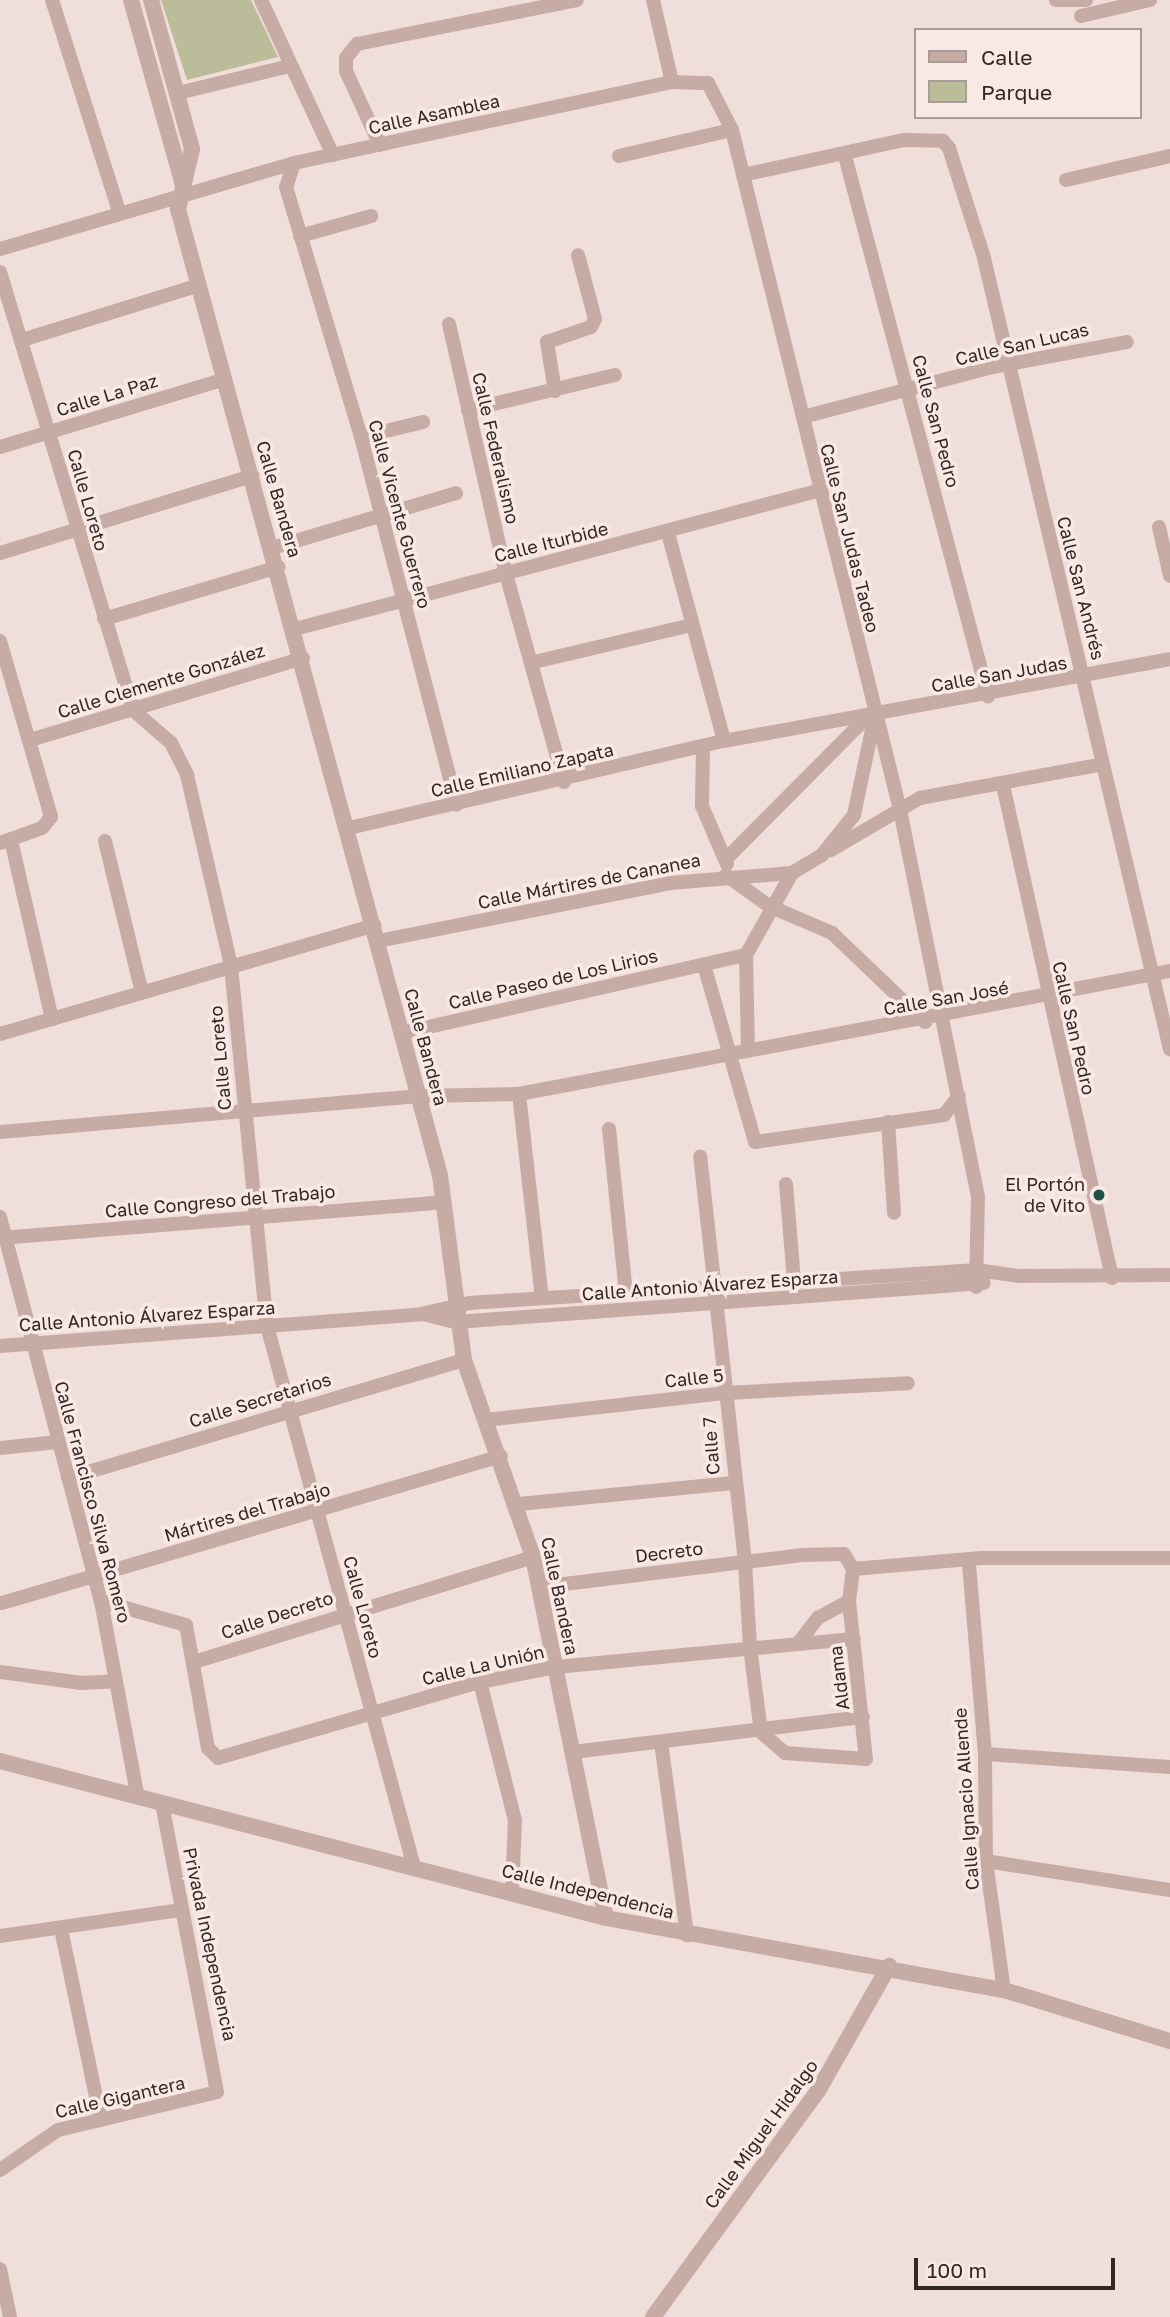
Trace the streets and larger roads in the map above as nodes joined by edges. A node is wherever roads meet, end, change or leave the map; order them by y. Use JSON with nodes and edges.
{"nodes":[{"id":1,"x":52,"y":0,"type":"edge"},
{"id":2,"x":131,"y":0,"type":"edge"},
{"id":3,"x":151,"y":0,"type":"edge"},
{"id":4,"x":261,"y":0,"type":"edge"},
{"id":5,"x":577,"y":0,"type":"edge"},
{"id":6,"x":653,"y":0,"type":"edge"},
{"id":7,"x":1056,"y":0,"type":"edge"},
{"id":8,"x":1086,"y":0,"type":"edge"},
{"id":9,"x":1150,"y":0,"type":"edge"},
{"id":10,"x":1081,"y":16,"type":"dead end"},
{"id":11,"x":290,"y":66,"type":"junction"},
{"id":12,"x":696,"y":78,"type":"joint"},
{"id":13,"x":672,"y":82,"type":"junction"},
{"id":14,"x":178,"y":93,"type":"junction"},
{"id":15,"x":732,"y":131,"type":"junction"},
{"id":16,"x":380,"y":145,"type":"junction"},
{"id":17,"x":333,"y":155,"type":"junction"},
{"id":18,"x":619,"y":156,"type":"dead end"},
{"id":19,"x":845,"y":156,"type":"junction"},
{"id":20,"x":1170,"y":156,"type":"edge"},
{"id":21,"x":294,"y":163,"type":"junction"},
{"id":22,"x":743,"y":175,"type":"junction"},
{"id":23,"x":1066,"y":180,"type":"dead end"},
{"id":24,"x":181,"y":188,"type":"junction"},
{"id":25,"x":119,"y":211,"type":"junction"},
{"id":26,"x":371,"y":216,"type":"dead end"},
{"id":27,"x":300,"y":236,"type":"junction"},
{"id":28,"x":0,"y":249,"type":"edge"},
{"id":29,"x":578,"y":255,"type":"dead end"},
{"id":30,"x":0,"y":272,"type":"edge"},
{"id":31,"x":200,"y":285,"type":"junction"},
{"id":32,"x":449,"y":324,"type":"dead end"},
{"id":33,"x":22,"y":340,"type":"junction"},
{"id":34,"x":1127,"y":342,"type":"dead end"},
{"id":35,"x":1008,"y":368,"type":"junction"},
{"id":36,"x":615,"y":375,"type":"dead end"},
{"id":37,"x":226,"y":379,"type":"junction"},
{"id":38,"x":908,"y":389,"type":"junction"},
{"id":39,"x":555,"y":391,"type":"junction"},
{"id":40,"x":468,"y":410,"type":"junction"},
{"id":41,"x":803,"y":417,"type":"junction"},
{"id":42,"x":423,"y":422,"type":"dead end"},
{"id":43,"x":48,"y":432,"type":"junction"},
{"id":44,"x":361,"y":437,"type":"junction"},
{"id":45,"x":0,"y":447,"type":"edge"},
{"id":46,"x":252,"y":476,"type":"junction"},
{"id":47,"x":817,"y":491,"type":"junction"},
{"id":48,"x":456,"y":493,"type":"dead end"},
{"id":49,"x":382,"y":516,"type":"junction"},
{"id":50,"x":1159,"y":527,"type":"dead end"},
{"id":51,"x":76,"y":529,"type":"junction"},
{"id":52,"x":668,"y":533,"type":"junction"},
{"id":53,"x":272,"y":548,"type":"junction"},
{"id":54,"x":0,"y":553,"type":"edge"},
{"id":55,"x":278,"y":567,"type":"junction"},
{"id":56,"x":506,"y":574,"type":"junction"},
{"id":57,"x":1170,"y":576,"type":"edge"},
{"id":58,"x":403,"y":600,"type":"junction"},
{"id":59,"x":104,"y":619,"type":"junction"},
{"id":60,"x":692,"y":625,"type":"junction"},
{"id":61,"x":295,"y":629,"type":"junction"},
{"id":62,"x":0,"y":641,"type":"edge"},
{"id":63,"x":303,"y":658,"type":"junction"},
{"id":64,"x":1170,"y":659,"type":"edge"},
{"id":65,"x":534,"y":662,"type":"junction"},
{"id":66,"x":1083,"y":678,"type":"junction"},
{"id":67,"x":988,"y":696,"type":"junction"},
{"id":68,"x":133,"y":710,"type":"junction"},
{"id":69,"x":871,"y":715,"type":"junction"},
{"id":70,"x":30,"y":740,"type":"junction"},
{"id":71,"x":723,"y":741,"type":"junction"},
{"id":72,"x":703,"y":746,"type":"junction"},
{"id":73,"x":1103,"y":764,"type":"junction"},
{"id":74,"x":564,"y":782,"type":"junction"},
{"id":75,"x":1003,"y":785,"type":"junction"},
{"id":76,"x":457,"y":805,"type":"junction"},
{"id":77,"x":900,"y":810,"type":"junction"},
{"id":78,"x":349,"y":828,"type":"junction"},
{"id":79,"x":6,"y":841,"type":"edge"},
{"id":80,"x":104,"y":841,"type":"dead end"},
{"id":81,"x":822,"y":855,"type":"junction"},
{"id":82,"x":727,"y":858,"type":"junction"},
{"id":83,"x":792,"y":873,"type":"junction"},
{"id":84,"x":726,"y":876,"type":"junction"},
{"id":85,"x":769,"y":906,"type":"junction"},
{"id":86,"x":374,"y":925,"type":"junction"},
{"id":87,"x":378,"y":941,"type":"junction"},
{"id":88,"x":746,"y":955,"type":"junction"},
{"id":89,"x":708,"y":964,"type":"junction"},
{"id":90,"x":231,"y":966,"type":"junction"},
{"id":91,"x":1170,"y":971,"type":"edge"},
{"id":92,"x":1151,"y":975,"type":"junction"},
{"id":93,"x":142,"y":993,"type":"junction"},
{"id":94,"x":1046,"y":998,"type":"junction"},
{"id":95,"x":52,"y":1019,"type":"junction"},
{"id":96,"x":942,"y":1019,"type":"junction"},
{"id":97,"x":925,"y":1022,"type":"junction"},
{"id":98,"x":402,"y":1033,"type":"junction"},
{"id":99,"x":0,"y":1034,"type":"edge"},
{"id":100,"x":1170,"y":1049,"type":"edge"},
{"id":101,"x":748,"y":1051,"type":"junction"},
{"id":102,"x":727,"y":1055,"type":"junction"},
{"id":103,"x":519,"y":1094,"type":"junction"},
{"id":104,"x":419,"y":1096,"type":"junction"},
{"id":105,"x":960,"y":1096,"type":"junction"},
{"id":106,"x":245,"y":1114,"type":"junction"},
{"id":107,"x":944,"y":1115,"type":"junction"},
{"id":108,"x":888,"y":1122,"type":"junction"},
{"id":109,"x":609,"y":1129,"type":"dead end"},
{"id":110,"x":0,"y":1132,"type":"edge"},
{"id":111,"x":962,"y":1132,"type":"junction"},
{"id":112,"x":700,"y":1156,"type":"dead end"},
{"id":113,"x":786,"y":1184,"type":"dead end"},
{"id":114,"x":444,"y":1202,"type":"junction"},
{"id":115,"x":894,"y":1213,"type":"dead end"},
{"id":116,"x":0,"y":1217,"type":"edge"},
{"id":117,"x":255,"y":1218,"type":"junction"},
{"id":118,"x":2,"y":1238,"type":"edge"},
{"id":119,"x":977,"y":1270,"type":"junction"},
{"id":120,"x":1170,"y":1275,"type":"edge"},
{"id":121,"x":1000,"y":1276,"type":"junction"},
{"id":122,"x":1112,"y":1278,"type":"junction"},
{"id":123,"x":794,"y":1282,"type":"junction"},
{"id":124,"x":712,"y":1287,"type":"junction"},
{"id":125,"x":976,"y":1287,"type":"junction"},
{"id":126,"x":626,"y":1293,"type":"junction"},
{"id":127,"x":542,"y":1298,"type":"junction"},
{"id":128,"x":453,"y":1304,"type":"junction"},
{"id":129,"x":715,"y":1305,"type":"junction"},
{"id":130,"x":421,"y":1314,"type":"junction"},
{"id":131,"x":456,"y":1322,"type":"junction"},
{"id":132,"x":267,"y":1326,"type":"junction"},
{"id":133,"x":32,"y":1344,"type":"junction"},
{"id":134,"x":0,"y":1346,"type":"edge"},
{"id":135,"x":464,"y":1360,"type":"junction"},
{"id":136,"x":908,"y":1382,"type":"dead end"},
{"id":137,"x":726,"y":1393,"type":"junction"},
{"id":138,"x":290,"y":1411,"type":"junction"},
{"id":139,"x":485,"y":1420,"type":"junction"},
{"id":140,"x":58,"y":1442,"type":"junction"},
{"id":141,"x":0,"y":1448,"type":"edge"},
{"id":142,"x":502,"y":1456,"type":"junction"},
{"id":143,"x":68,"y":1478,"type":"junction"},
{"id":144,"x":733,"y":1483,"type":"junction"},
{"id":145,"x":519,"y":1504,"type":"junction"},
{"id":146,"x":318,"y":1511,"type":"junction"},
{"id":147,"x":533,"y":1557,"type":"junction"},
{"id":148,"x":1170,"y":1558,"type":"edge"},
{"id":149,"x":745,"y":1562,"type":"junction"},
{"id":150,"x":969,"y":1564,"type":"junction"},
{"id":151,"x":853,"y":1569,"type":"junction"},
{"id":152,"x":94,"y":1576,"type":"junction"},
{"id":153,"x":540,"y":1587,"type":"junction"},
{"id":154,"x":101,"y":1601,"type":"junction"},
{"id":155,"x":849,"y":1601,"type":"junction"},
{"id":156,"x":2,"y":1603,"type":"dead end"},
{"id":157,"x":345,"y":1613,"type":"junction"},
{"id":158,"x":854,"y":1639,"type":"junction"},
{"id":159,"x":799,"y":1642,"type":"junction"},
{"id":160,"x":750,"y":1647,"type":"junction"},
{"id":161,"x":194,"y":1662,"type":"junction"},
{"id":162,"x":556,"y":1667,"type":"junction"},
{"id":163,"x":0,"y":1672,"type":"edge"},
{"id":164,"x":116,"y":1681,"type":"junction"},
{"id":165,"x":480,"y":1682,"type":"junction"},
{"id":166,"x":372,"y":1713,"type":"junction"},
{"id":167,"x":863,"y":1717,"type":"junction"},
{"id":168,"x":761,"y":1732,"type":"junction"},
{"id":169,"x":662,"y":1742,"type":"junction"},
{"id":170,"x":573,"y":1752,"type":"junction"},
{"id":171,"x":985,"y":1754,"type":"junction"},
{"id":172,"x":0,"y":1761,"type":"edge"},
{"id":173,"x":1170,"y":1767,"type":"edge"},
{"id":174,"x":138,"y":1798,"type":"junction"},
{"id":175,"x":162,"y":1804,"type":"junction"},
{"id":176,"x":986,"y":1861,"type":"junction"},
{"id":177,"x":414,"y":1867,"type":"junction"},
{"id":178,"x":1170,"y":1890,"type":"edge"},
{"id":179,"x":512,"y":1892,"type":"junction"},
{"id":180,"x":181,"y":1910,"type":"junction"},
{"id":181,"x":606,"y":1918,"type":"junction"},
{"id":182,"x":61,"y":1929,"type":"junction"},
{"id":183,"x":687,"y":1935,"type":"junction"},
{"id":184,"x":0,"y":1936,"type":"edge"},
{"id":185,"x":889,"y":1966,"type":"junction"},
{"id":186,"x":1004,"y":1990,"type":"junction"},
{"id":187,"x":1170,"y":2040,"type":"edge"},
{"id":188,"x":217,"y":2092,"type":"joint"},
{"id":189,"x":101,"y":2120,"type":"junction"},
{"id":190,"x":0,"y":2169,"type":"edge"},
{"id":191,"x":0,"y":2269,"type":"edge"},
{"id":192,"x":9,"y":2317,"type":"edge"},
{"id":193,"x":653,"y":2317,"type":"edge"}],
"edges":[{"from":1,"to":25,"type":"street"},
{"from":2,"to":24,"type":"street"},
{"from":3,"to":14,"type":"street"},
{"from":4,"to":11,"type":"street"},
{"from":5,"to":16,"type":"street"},
{"from":6,"to":13,"type":"street"},
{"from":7,"to":8,"type":"street"},
{"from":9,"to":10,"type":"street"},
{"from":11,"to":14,"type":"street"},
{"from":11,"to":17,"type":"street"},
{"from":12,"to":13,"type":"street","name":"Calle Asamblea"},
{"from":12,"to":15,"type":"street","name":"Calle San Judas Tadeo"},
{"from":13,"to":16,"type":"street","name":"Calle Asamblea"},
{"from":14,"to":24,"type":"street"},
{"from":15,"to":18,"type":"street"},
{"from":15,"to":22,"type":"street","name":"Calle San Judas Tadeo"},
{"from":16,"to":17,"type":"street","name":"Calle Asamblea"},
{"from":17,"to":21,"type":"street","name":"Calle Asamblea"},
{"from":19,"to":22,"type":"street"},
{"from":19,"to":35,"type":"street","name":"Calle San Andrés"},
{"from":19,"to":38,"type":"street","name":"Calle San Pedro"},
{"from":20,"to":23,"type":"street"},
{"from":21,"to":24,"type":"street","name":"Calle Asamblea"},
{"from":21,"to":27,"type":"street","name":"Calle Vicente Guerrero"},
{"from":22,"to":41,"type":"street","name":"Calle San Judas Tadeo"},
{"from":24,"to":25,"type":"street","name":"Calle Asamblea"},
{"from":24,"to":31,"type":"street","name":"Calle Bandera"},
{"from":25,"to":28,"type":"street","name":"Calle Asamblea"},
{"from":26,"to":27,"type":"street"},
{"from":27,"to":44,"type":"street","name":"Calle Vicente Guerrero"},
{"from":29,"to":39,"type":"street"},
{"from":30,"to":33,"type":"street","name":"Calle Loreto"},
{"from":31,"to":33,"type":"street"},
{"from":31,"to":37,"type":"street","name":"Calle Bandera"},
{"from":32,"to":40,"type":"street","name":"Calle Federalismo"},
{"from":33,"to":43,"type":"street","name":"Calle Loreto"},
{"from":34,"to":35,"type":"street","name":"Calle San Lucas"},
{"from":35,"to":38,"type":"street","name":"Calle San Lucas"},
{"from":35,"to":66,"type":"street","name":"Calle San Andrés"},
{"from":36,"to":39,"type":"street"},
{"from":37,"to":43,"type":"street","name":"Calle La Paz"},
{"from":37,"to":46,"type":"street","name":"Calle Bandera"},
{"from":38,"to":41,"type":"street","name":"Calle San Lucas"},
{"from":38,"to":67,"type":"street","name":"Calle San Pedro"},
{"from":39,"to":40,"type":"street"},
{"from":40,"to":56,"type":"street","name":"Calle Federalismo"},
{"from":41,"to":47,"type":"street","name":"Calle San Judas Tadeo"},
{"from":42,"to":44,"type":"street"},
{"from":43,"to":45,"type":"street","name":"Calle La Paz"},
{"from":43,"to":51,"type":"street","name":"Calle Loreto"},
{"from":44,"to":49,"type":"street","name":"Calle Vicente Guerrero"},
{"from":46,"to":51,"type":"street"},
{"from":46,"to":53,"type":"street","name":"Calle Bandera"},
{"from":47,"to":52,"type":"street","name":"Calle Iturbide"},
{"from":47,"to":69,"type":"street","name":"Calle San Judas Tadeo"},
{"from":48,"to":49,"type":"street"},
{"from":49,"to":53,"type":"street"},
{"from":49,"to":58,"type":"street","name":"Calle Vicente Guerrero"},
{"from":50,"to":57,"type":"street"},
{"from":51,"to":54,"type":"street"},
{"from":51,"to":59,"type":"street","name":"Calle Loreto"},
{"from":52,"to":56,"type":"street","name":"Calle Iturbide"},
{"from":52,"to":60,"type":"street"},
{"from":53,"to":55,"type":"street","name":"Calle Bandera"},
{"from":55,"to":59,"type":"street"},
{"from":55,"to":61,"type":"street","name":"Calle Bandera"},
{"from":56,"to":58,"type":"street","name":"Calle Iturbide"},
{"from":56,"to":65,"type":"street","name":"Calle Federalismo"},
{"from":58,"to":61,"type":"street","name":"Calle Iturbide"},
{"from":58,"to":76,"type":"street","name":"Calle Vicente Guerrero"},
{"from":59,"to":68,"type":"street","name":"Calle Loreto"},
{"from":60,"to":65,"type":"street"},
{"from":60,"to":71,"type":"street"},
{"from":61,"to":63,"type":"street","name":"Calle Bandera"},
{"from":62,"to":70,"type":"street"},
{"from":63,"to":68,"type":"street","name":"Calle Clemente González"},
{"from":63,"to":78,"type":"street","name":"Calle Bandera"},
{"from":64,"to":66,"type":"street","name":"Calle San Judas"},
{"from":65,"to":74,"type":"street","name":"Calle Federalismo"},
{"from":66,"to":67,"type":"street","name":"Calle San Judas"},
{"from":66,"to":73,"type":"street","name":"Calle San Andrés"},
{"from":67,"to":69,"type":"street","name":"Calle San Judas"},
{"from":68,"to":70,"type":"street","name":"Calle Clemente González"},
{"from":68,"to":90,"type":"street","name":"Calle Loreto"},
{"from":69,"to":71,"type":"street","name":"Calle San Judas"},
{"from":69,"to":77,"type":"street","name":"Calle San Judas Tadeo"},
{"from":69,"to":81,"type":"street"},
{"from":69,"to":82,"type":"street"},
{"from":70,"to":79,"type":"street"},
{"from":71,"to":72,"type":"street","name":"Calle Emiliano Zapata"},
{"from":72,"to":74,"type":"street","name":"Calle Emiliano Zapata"},
{"from":72,"to":82,"type":"street"},
{"from":73,"to":75,"type":"street"},
{"from":73,"to":92,"type":"street","name":"Calle San Andrés"},
{"from":74,"to":76,"type":"street","name":"Calle Emiliano Zapata"},
{"from":75,"to":77,"type":"street"},
{"from":75,"to":94,"type":"street","name":"Calle San Pedro"},
{"from":76,"to":78,"type":"street","name":"Calle Emiliano Zapata"},
{"from":77,"to":81,"type":"street"},
{"from":77,"to":96,"type":"street","name":"Calle San Judas Tadeo"},
{"from":78,"to":86,"type":"street","name":"Calle Bandera"},
{"from":79,"to":95,"type":"street"},
{"from":80,"to":93,"type":"street"},
{"from":81,"to":83,"type":"street"},
{"from":82,"to":84,"type":"street"},
{"from":83,"to":84,"type":"street"},
{"from":83,"to":85,"type":"street"},
{"from":84,"to":85,"type":"street","name":"Calle Mártires de Cananea"},
{"from":84,"to":87,"type":"street","name":"Calle Mártires de Cananea"},
{"from":85,"to":88,"type":"street"},
{"from":85,"to":97,"type":"street","name":"Calle Mártires de Cananea"},
{"from":86,"to":87,"type":"street","name":"Calle Bandera"},
{"from":86,"to":90,"type":"street"},
{"from":87,"to":98,"type":"street","name":"Calle Bandera"},
{"from":88,"to":89,"type":"street","name":"Calle Paseo de Los Lirios"},
{"from":88,"to":101,"type":"street"},
{"from":89,"to":98,"type":"street","name":"Calle Paseo de Los Lirios"},
{"from":89,"to":102,"type":"street"},
{"from":90,"to":93,"type":"street"},
{"from":90,"to":106,"type":"street","name":"Calle Loreto"},
{"from":91,"to":92,"type":"street","name":"Calle San José"},
{"from":92,"to":94,"type":"street","name":"Calle San José"},
{"from":92,"to":100,"type":"street","name":"Calle San Andrés"},
{"from":93,"to":95,"type":"street"},
{"from":94,"to":96,"type":"street","name":"Calle San José"},
{"from":94,"to":122,"type":"street","name":"Calle San Pedro"},
{"from":95,"to":99,"type":"street"},
{"from":96,"to":97,"type":"street","name":"Calle San José"},
{"from":96,"to":105,"type":"street","name":"Calle San Judas Tadeo"},
{"from":97,"to":101,"type":"street","name":"Calle San José"},
{"from":98,"to":104,"type":"street","name":"Calle Bandera"},
{"from":101,"to":102,"type":"street","name":"Calle San José"},
{"from":102,"to":103,"type":"street","name":"Calle San José"},
{"from":102,"to":108,"type":"street"},
{"from":103,"to":104,"type":"street","name":"Calle San José"},
{"from":103,"to":127,"type":"street"},
{"from":104,"to":106,"type":"street","name":"Calle San José"},
{"from":104,"to":114,"type":"street","name":"Calle Bandera"},
{"from":105,"to":107,"type":"street"},
{"from":105,"to":111,"type":"street","name":"Calle San Judas Tadeo"},
{"from":106,"to":110,"type":"street","name":"Calle San José"},
{"from":106,"to":117,"type":"street","name":"Calle Loreto"},
{"from":107,"to":108,"type":"street"},
{"from":107,"to":111,"type":"street"},
{"from":108,"to":115,"type":"street"},
{"from":109,"to":126,"type":"street"},
{"from":111,"to":119,"type":"street","name":"Calle San Judas Tadeo"},
{"from":112,"to":124,"type":"street","name":"Calle 7"},
{"from":113,"to":123,"type":"street"},
{"from":114,"to":117,"type":"street","name":"Calle Congreso del Trabajo"},
{"from":114,"to":128,"type":"street","name":"Calle Bandera"},
{"from":116,"to":118,"type":"street","name":"Calle Francisco Silva Romero"},
{"from":117,"to":118,"type":"street","name":"Calle Congreso del Trabajo"},
{"from":117,"to":132,"type":"street","name":"Calle Loreto"},
{"from":118,"to":133,"type":"street","name":"Calle Francisco Silva Romero"},
{"from":119,"to":121,"type":"street","name":"Calle Antonio Álvarez Esparza"},
{"from":119,"to":123,"type":"street","name":"Calle Antonio Álvarez Esparza"},
{"from":119,"to":125,"type":"street","name":"Calle San Judas Tadeo"},
{"from":120,"to":122,"type":"street","name":"Calle Antonio Álvarez Esparza"},
{"from":121,"to":122,"type":"street","name":"Calle Antonio Álvarez Esparza"},
{"from":121,"to":125,"type":"street","name":"Calle Antonio Álvarez Esparza"},
{"from":123,"to":124,"type":"street","name":"Calle Antonio Álvarez Esparza"},
{"from":124,"to":126,"type":"street","name":"Calle Antonio Álvarez Esparza"},
{"from":124,"to":129,"type":"street","name":"Calle 7"},
{"from":125,"to":129,"type":"street","name":"Calle Antonio Álvarez Esparza"},
{"from":126,"to":127,"type":"street","name":"Calle Antonio Álvarez Esparza"},
{"from":127,"to":128,"type":"street","name":"Calle Antonio Álvarez Esparza"},
{"from":128,"to":130,"type":"street","name":"Calle Antonio Álvarez Esparza"},
{"from":128,"to":131,"type":"street","name":"Calle Bandera"},
{"from":129,"to":131,"type":"street","name":"Calle Antonio Álvarez Esparza"},
{"from":129,"to":137,"type":"street","name":"Calle 7"},
{"from":130,"to":131,"type":"street","name":"Calle Antonio Álvarez Esparza"},
{"from":130,"to":132,"type":"street","name":"Calle Antonio Álvarez Esparza"},
{"from":131,"to":135,"type":"street","name":"Calle Bandera"},
{"from":132,"to":133,"type":"street","name":"Calle Antonio Álvarez Esparza"},
{"from":132,"to":138,"type":"street","name":"Calle Loreto"},
{"from":133,"to":134,"type":"street","name":"Calle Antonio Álvarez Esparza"},
{"from":133,"to":140,"type":"street","name":"Calle Francisco Silva Romero"},
{"from":135,"to":138,"type":"street","name":"Calle Secretarios"},
{"from":135,"to":139,"type":"street","name":"Calle Bandera"},
{"from":136,"to":137,"type":"street","name":"Calle 5"},
{"from":137,"to":139,"type":"street","name":"Calle 5"},
{"from":137,"to":144,"type":"street","name":"Calle 7"},
{"from":138,"to":143,"type":"street","name":"Calle Secretarios"},
{"from":138,"to":146,"type":"street","name":"Calle Loreto"},
{"from":139,"to":142,"type":"street","name":"Calle Bandera"},
{"from":140,"to":141,"type":"street"},
{"from":140,"to":143,"type":"street","name":"Calle Francisco Silva Romero"},
{"from":142,"to":145,"type":"street","name":"Calle Bandera"},
{"from":142,"to":146,"type":"street","name":"Mártires del Trabajo"},
{"from":143,"to":152,"type":"street","name":"Calle Francisco Silva Romero"},
{"from":144,"to":145,"type":"street"},
{"from":144,"to":149,"type":"street","name":"Calle 7"},
{"from":145,"to":147,"type":"street","name":"Calle Bandera"},
{"from":146,"to":152,"type":"street","name":"Mártires del Trabajo"},
{"from":146,"to":157,"type":"street","name":"Calle Loreto"},
{"from":147,"to":153,"type":"street","name":"Calle Bandera"},
{"from":147,"to":157,"type":"street","name":"Calle Decreto"},
{"from":148,"to":150,"type":"street"},
{"from":149,"to":151,"type":"street","name":"Decreto"},
{"from":149,"to":153,"type":"street","name":"Decreto"},
{"from":149,"to":160,"type":"street","name":"Calle 7"},
{"from":150,"to":151,"type":"street"},
{"from":150,"to":171,"type":"street","name":"Calle Ignacio Allende"},
{"from":151,"to":155,"type":"street","name":"Aldama"},
{"from":152,"to":154,"type":"street","name":"Calle Francisco Silva Romero"},
{"from":152,"to":156,"type":"street","name":"Mártires del Trabajo"},
{"from":153,"to":162,"type":"street","name":"Calle Bandera"},
{"from":154,"to":161,"type":"street"},
{"from":154,"to":164,"type":"street","name":"Calle Francisco Silva Romero"},
{"from":155,"to":158,"type":"street","name":"Aldama"},
{"from":155,"to":159,"type":"street"},
{"from":157,"to":161,"type":"street","name":"Calle Decreto"},
{"from":157,"to":166,"type":"street","name":"Calle Loreto"},
{"from":158,"to":159,"type":"street","name":"Calle La Unión"},
{"from":158,"to":167,"type":"street","name":"Aldama"},
{"from":159,"to":160,"type":"street","name":"Calle La Unión"},
{"from":160,"to":162,"type":"street","name":"Calle La Unión"},
{"from":160,"to":168,"type":"street","name":"Calle 7"},
{"from":161,"to":166,"type":"street","name":"Calle La Unión"},
{"from":162,"to":165,"type":"street","name":"Calle La Unión"},
{"from":162,"to":170,"type":"street","name":"Calle Bandera"},
{"from":163,"to":164,"type":"street"},
{"from":164,"to":174,"type":"street","name":"Calle Francisco Silva Romero"},
{"from":165,"to":166,"type":"street","name":"Calle La Unión"},
{"from":165,"to":179,"type":"street"},
{"from":166,"to":177,"type":"street","name":"Calle Loreto"},
{"from":167,"to":168,"type":"street"},
{"from":167,"to":168,"type":"street","name":"Aldama"},
{"from":168,"to":169,"type":"street"},
{"from":169,"to":170,"type":"street"},
{"from":169,"to":183,"type":"street"},
{"from":170,"to":181,"type":"street","name":"Calle Bandera"},
{"from":171,"to":173,"type":"street"},
{"from":171,"to":176,"type":"street","name":"Calle Ignacio Allende"},
{"from":172,"to":174,"type":"street","name":"Calle Independencia"},
{"from":174,"to":175,"type":"street","name":"Calle Independencia"},
{"from":175,"to":177,"type":"street","name":"Calle Independencia"},
{"from":175,"to":180,"type":"street","name":"Privada Independencia"},
{"from":176,"to":178,"type":"street"},
{"from":176,"to":186,"type":"street","name":"Calle Ignacio Allende"},
{"from":177,"to":179,"type":"street","name":"Calle Independencia"},
{"from":179,"to":181,"type":"street","name":"Calle Independencia"},
{"from":180,"to":182,"type":"street"},
{"from":180,"to":188,"type":"street","name":"Privada Independencia"},
{"from":181,"to":183,"type":"street","name":"Calle Independencia"},
{"from":182,"to":184,"type":"street"},
{"from":182,"to":189,"type":"street"},
{"from":183,"to":185,"type":"street","name":"Calle Independencia"},
{"from":185,"to":186,"type":"street","name":"Calle Independencia"},
{"from":185,"to":193,"type":"street","name":"Calle Miguel Hidalgo"},
{"from":186,"to":187,"type":"street","name":"Calle Independencia"},
{"from":188,"to":189,"type":"street","name":"Calle Gigantera"},
{"from":189,"to":190,"type":"street","name":"Calle Gigantera"},
{"from":191,"to":192,"type":"street"}]}
